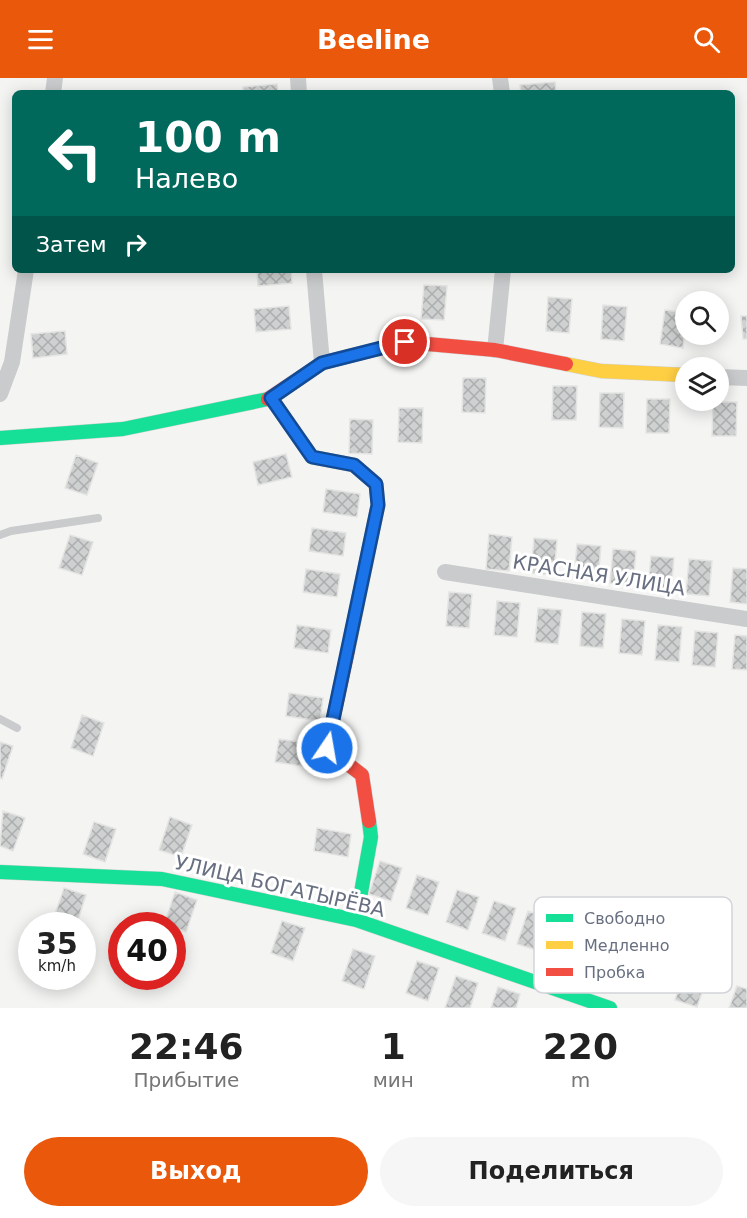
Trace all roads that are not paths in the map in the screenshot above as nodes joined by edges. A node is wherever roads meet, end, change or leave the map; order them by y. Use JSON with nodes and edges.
{"nodes":[{"id":1,"x":26,"y":273,"type":"edge"},
{"id":2,"x":314,"y":273,"type":"edge"},
{"id":3,"x":503,"y":273,"type":"edge"},
{"id":4,"x":495,"y":350,"type":"junction"},
{"id":5,"x":322,"y":363,"type":"junction"},
{"id":6,"x":675,"y":374,"type":"edge"},
{"id":7,"x":729,"y":377,"type":"edge"},
{"id":8,"x":747,"y":378,"type":"edge"},
{"id":9,"x":0,"y":394,"type":"edge"},
{"id":10,"x":271,"y":398,"type":"junction"},
{"id":11,"x":0,"y":438,"type":"edge"},
{"id":12,"x":98,"y":518,"type":"dead end"},
{"id":13,"x":0,"y":535,"type":"edge"},
{"id":14,"x":445,"y":572,"type":"dead end"},
{"id":15,"x":747,"y":619,"type":"edge"},
{"id":16,"x":0,"y":719,"type":"edge"},
{"id":17,"x":17,"y":728,"type":"dead end"},
{"id":18,"x":0,"y":872,"type":"edge"},
{"id":19,"x":356,"y":920,"type":"junction"},
{"id":20,"x":534,"y":982,"type":"edge"},
{"id":21,"x":567,"y":993,"type":"edge"},
{"id":22,"x":610,"y":1008,"type":"edge"}],
"edges":[{"from":1,"to":9,"type":"street"},
{"from":2,"to":5,"type":"street"},
{"from":3,"to":4,"type":"street"},
{"from":4,"to":5,"type":"street"},
{"from":4,"to":6,"type":"street"},
{"from":5,"to":10,"type":"street"},
{"from":7,"to":8,"type":"street"},
{"from":10,"to":11,"type":"street"},
{"from":10,"to":19,"type":"street"},
{"from":12,"to":13,"type":"lane"},
{"from":14,"to":15,"type":"street","name":"КРАСНАЯ УЛИЦА"},
{"from":16,"to":17,"type":"lane"},
{"from":18,"to":19,"type":"street","name":"УЛИЦА БОГАТЫРЁВА"},
{"from":19,"to":20,"type":"street","name":"УЛИЦА БОГАТЫРЁВА"},
{"from":21,"to":22,"type":"street","name":"УЛИЦА БОГАТЫРЁВА"}]}
